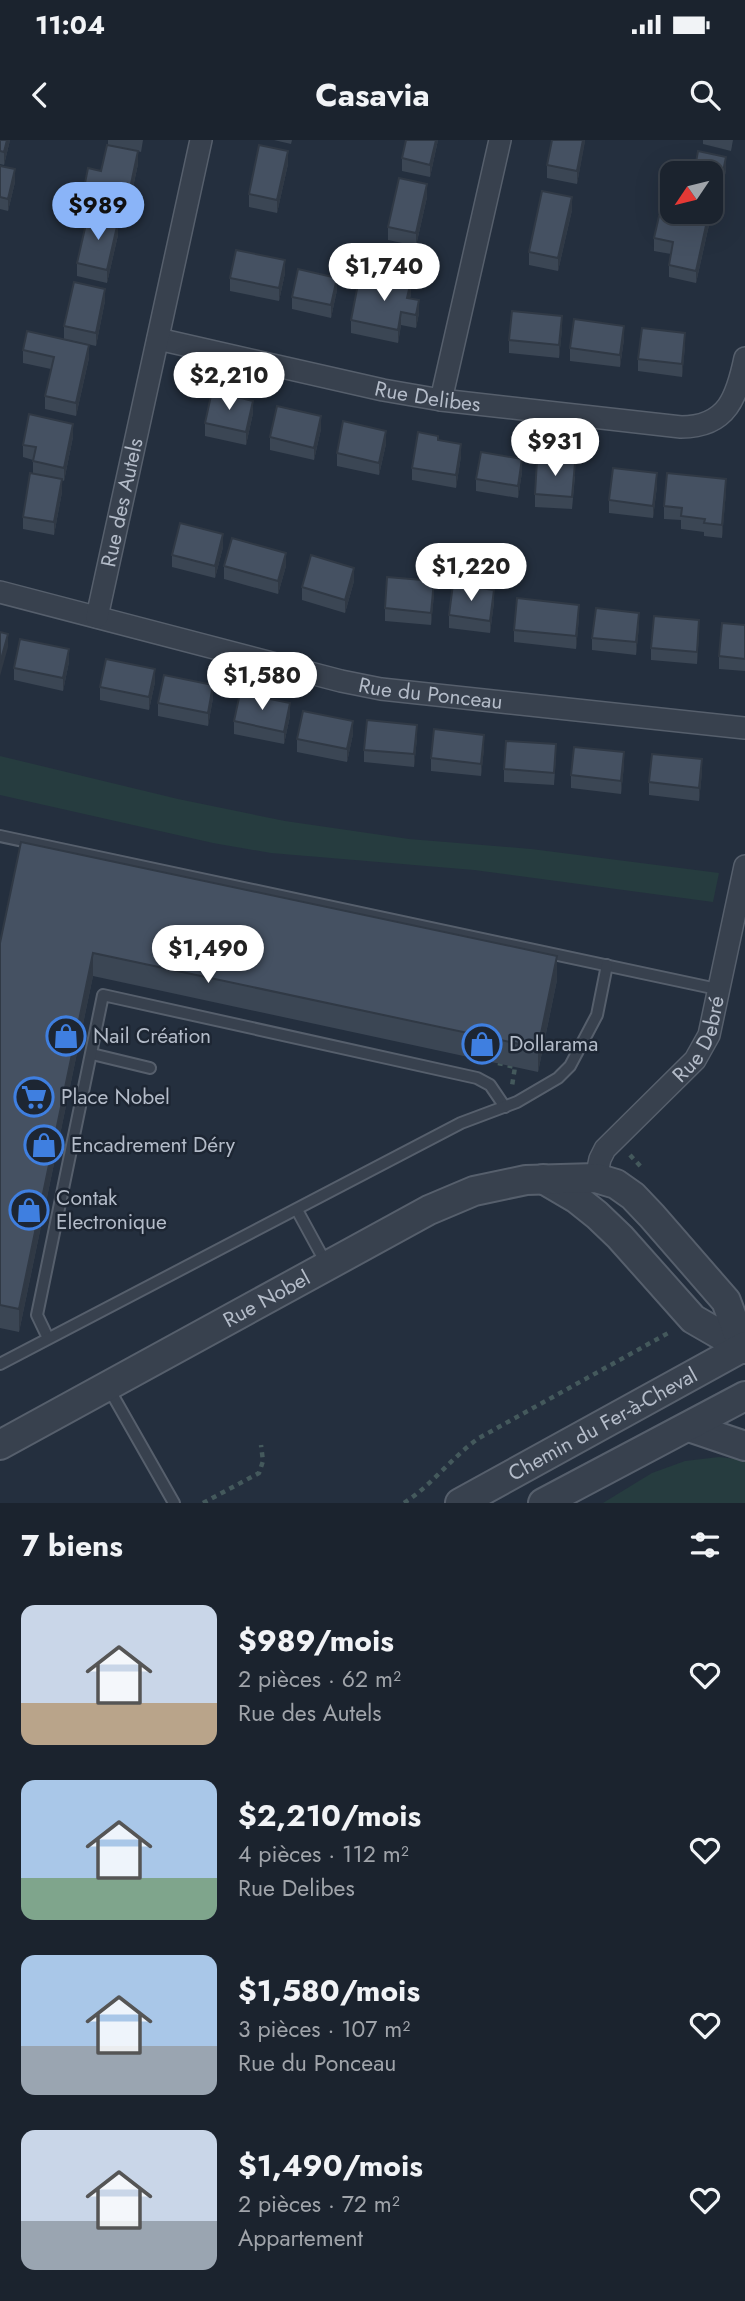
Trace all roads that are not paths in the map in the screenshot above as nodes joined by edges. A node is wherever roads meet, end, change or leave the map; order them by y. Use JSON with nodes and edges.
{"nodes":[{"id":1,"x":201,"y":140,"type":"edge"},
{"id":2,"x":500,"y":140,"type":"edge"},
{"id":3,"x":158,"y":339,"type":"junction"},
{"id":4,"x":745,"y":358,"type":"edge"},
{"id":5,"x":441,"y":400,"type":"junction"},
{"id":6,"x":0,"y":592,"type":"edge"},
{"id":7,"x":97,"y":618,"type":"junction"},
{"id":8,"x":745,"y":728,"type":"edge"},
{"id":9,"x":0,"y":836,"type":"edge"},
{"id":10,"x":745,"y":866,"type":"edge"},
{"id":11,"x":737,"y":938,"type":"edge"},
{"id":12,"x":607,"y":965,"type":"junction"},
{"id":13,"x":718,"y":989,"type":"junction"},
{"id":14,"x":92,"y":1054,"type":"junction"},
{"id":15,"x":150,"y":1068,"type":"dead end"},
{"id":16,"x":505,"y":1107,"type":"junction"},
{"id":17,"x":596,"y":1178,"type":"junction"},
{"id":18,"x":543,"y":1179,"type":"junction"},
{"id":19,"x":297,"y":1210,"type":"junction"},
{"id":20,"x":327,"y":1265,"type":"junction"},
{"id":21,"x":48,"y":1338,"type":"junction"},
{"id":22,"x":744,"y":1347,"type":"edge"},
{"id":23,"x":0,"y":1364,"type":"edge"},
{"id":24,"x":107,"y":1385,"type":"junction"},
{"id":25,"x":745,"y":1396,"type":"edge"},
{"id":26,"x":689,"y":1427,"type":"junction"},
{"id":27,"x":0,"y":1445,"type":"edge"},
{"id":28,"x":745,"y":1446,"type":"edge"},
{"id":29,"x":174,"y":1503,"type":"edge"},
{"id":30,"x":460,"y":1503,"type":"edge"},
{"id":31,"x":543,"y":1503,"type":"edge"}],
"edges":[{"from":1,"to":3,"type":"street","name":"Rue des Autels"},
{"from":2,"to":5,"type":"street"},
{"from":3,"to":5,"type":"street","name":"Rue Delibes"},
{"from":3,"to":7,"type":"street","name":"Rue des Autels"},
{"from":4,"to":5,"type":"street","name":"Rue Delibes"},
{"from":6,"to":7,"type":"street","name":"Rue du Ponceau"},
{"from":7,"to":8,"type":"street","name":"Rue du Ponceau"},
{"from":9,"to":12,"type":"lane"},
{"from":10,"to":11,"type":"street","name":"Rue Debré"},
{"from":11,"to":13,"type":"street","name":"Rue Debré"},
{"from":12,"to":13,"type":"lane"},
{"from":12,"to":16,"type":"lane"},
{"from":13,"to":17,"type":"street","name":"Rue Debré"},
{"from":14,"to":15,"type":"lane"},
{"from":14,"to":16,"type":"lane"},
{"from":14,"to":21,"type":"lane"},
{"from":16,"to":19,"type":"lane"},
{"from":17,"to":18,"type":"street","name":"Rue Nobel"},
{"from":17,"to":22,"type":"street","name":"Rue Nobel"},
{"from":18,"to":20,"type":"street","name":"Rue Nobel"},
{"from":18,"to":22,"type":"street"},
{"from":19,"to":20,"type":"lane"},
{"from":19,"to":21,"type":"lane"},
{"from":20,"to":24,"type":"street","name":"Rue Nobel"},
{"from":21,"to":23,"type":"lane"},
{"from":22,"to":30,"type":"street","name":"Chemin du Fer-à-Cheval"},
{"from":24,"to":27,"type":"street","name":"Rue Nobel"},
{"from":24,"to":29,"type":"lane"},
{"from":25,"to":26,"type":"street","name":"Chemin du Fer-à-Cheval"},
{"from":26,"to":28,"type":"street"},
{"from":26,"to":31,"type":"street","name":"Chemin du Fer-à-Cheval"}]}
